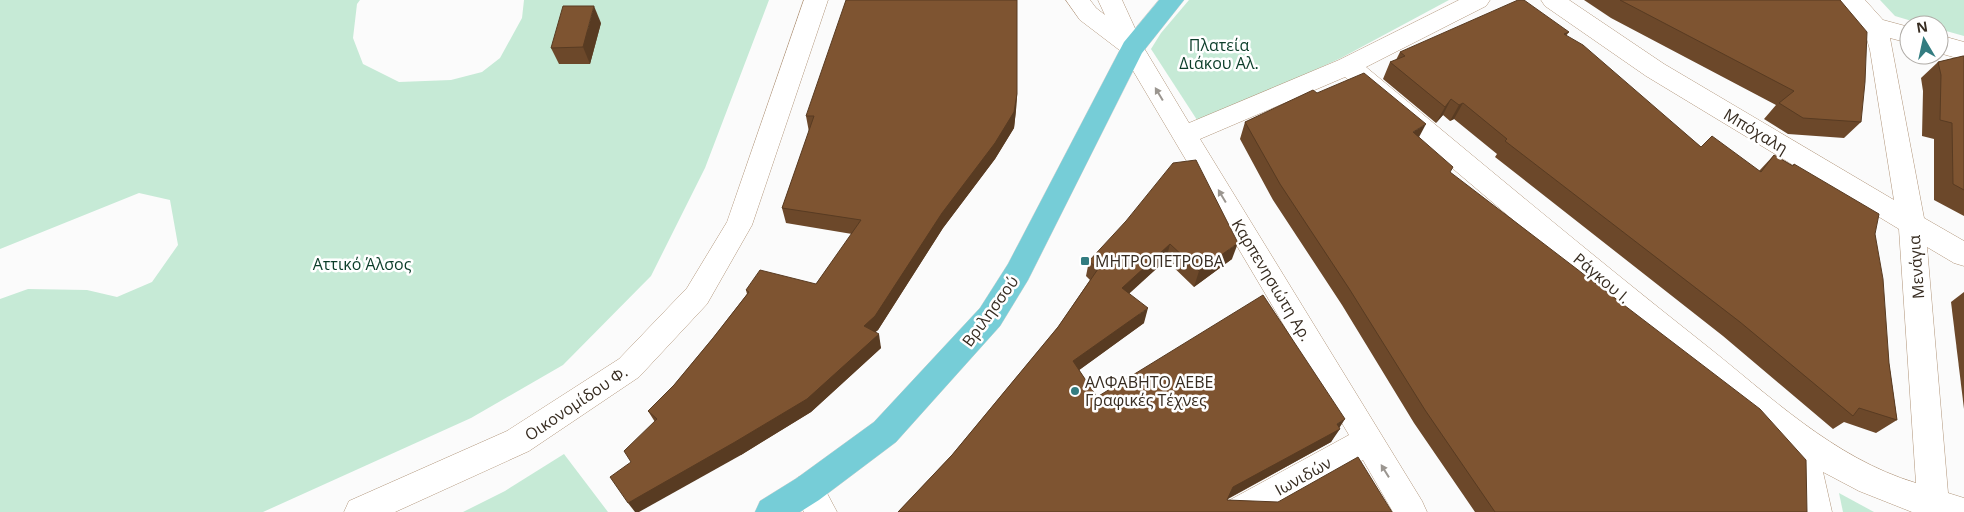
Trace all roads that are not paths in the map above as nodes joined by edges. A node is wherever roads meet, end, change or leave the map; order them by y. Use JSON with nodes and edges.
{"nodes":[{"id":1,"x":816,"y":0,"type":"edge"},
{"id":2,"x":1078,"y":0,"type":"edge"},
{"id":3,"x":1110,"y":0,"type":"edge"},
{"id":4,"x":1172,"y":0,"type":"edge"},
{"id":5,"x":1478,"y":0,"type":"edge"},
{"id":6,"x":1553,"y":0,"type":"edge"},
{"id":7,"x":1852,"y":0,"type":"edge"},
{"id":8,"x":1875,"y":26,"type":"junction"},
{"id":9,"x":1899,"y":33,"type":"edge"},
{"id":10,"x":1949,"y":47,"type":"edge"},
{"id":11,"x":1132,"y":48,"type":"junction"},
{"id":12,"x":1964,"y":51,"type":"edge"},
{"id":13,"x":1348,"y":66,"type":"junction"},
{"id":14,"x":1185,"y":135,"type":"junction"},
{"id":15,"x":1912,"y":225,"type":"junction"},
{"id":16,"x":1964,"y":255,"type":"edge"},
{"id":17,"x":1367,"y":440,"type":"junction"},
{"id":18,"x":1801,"y":440,"type":"junction"},
{"id":19,"x":815,"y":500,"type":"edge"},
{"id":20,"x":1943,"y":509,"type":"edge"},
{"id":21,"x":360,"y":512,"type":"edge"},
{"id":22,"x":771,"y":512,"type":"edge"},
{"id":23,"x":1239,"y":512,"type":"edge"},
{"id":24,"x":1411,"y":512,"type":"edge"},
{"id":25,"x":1816,"y":512,"type":"edge"}],
"edges":[{"from":1,"to":21,"type":"street","name":"Οικονομίδου Φ."},
{"from":2,"to":11,"type":"street","name":"Καρπενησιώτη Αρ."},
{"from":3,"to":11,"type":"street","name":"Καρπενησιώτη Αρ."},
{"from":4,"to":11,"type":"main road","name":"Βριλησσού"},
{"from":5,"to":13,"type":"street"},
{"from":6,"to":15,"type":"street","name":"Μπόχαλη"},
{"from":7,"to":8,"type":"street"},
{"from":8,"to":9,"type":"street"},
{"from":8,"to":15,"type":"street","name":"Μενάγια"},
{"from":10,"to":12,"type":"street"},
{"from":14,"to":11,"type":"street","name":"Καρπενησιώτη Αρ.","one_way":true},
{"from":11,"to":19,"type":"main road","name":"Βριλησσού"},
{"from":13,"to":14,"type":"street"},
{"from":13,"to":18,"type":"street","name":"Ράγκου Ι."},
{"from":17,"to":14,"type":"street","name":"Καρπενησιώτη Αρ.","one_way":true},
{"from":15,"to":16,"type":"street","name":"Μπόχαλη"},
{"from":15,"to":20,"type":"street","name":"Μενάγια"},
{"from":17,"to":23,"type":"street","name":"Ιωνιδών"},
{"from":24,"to":17,"type":"street","name":"Καρπενησιώτη Αρ.","one_way":true},
{"from":18,"to":20,"type":"street","name":"Ράγκου Ι."},
{"from":18,"to":25,"type":"street"},
{"from":19,"to":22,"type":"main road","name":"Βριλησσού"}]}
